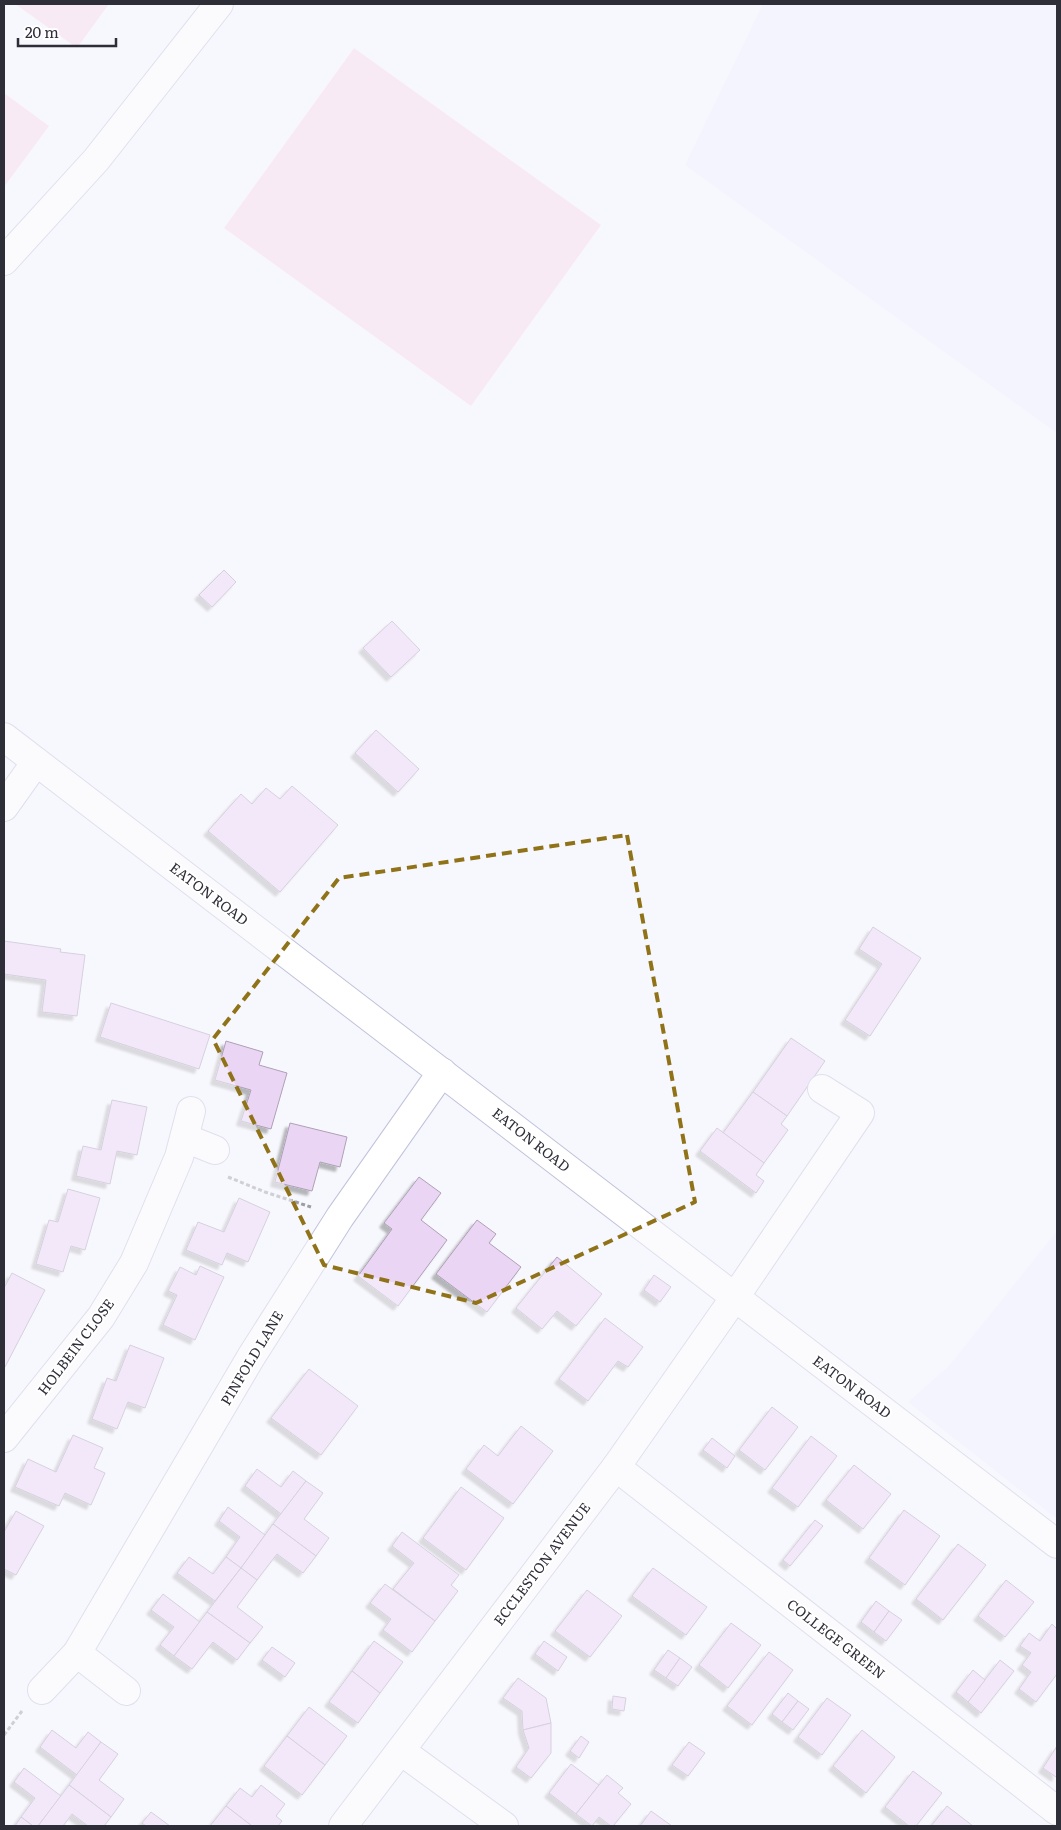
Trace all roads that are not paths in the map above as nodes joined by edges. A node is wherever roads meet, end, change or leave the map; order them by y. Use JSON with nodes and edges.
{"nodes":[{"id":1,"x":219,"y":4,"type":"edge"},
{"id":2,"x":4,"y":260,"type":"edge"},
{"id":3,"x":4,"y":737,"type":"edge"},
{"id":4,"x":36,"y":762,"type":"junction"},
{"id":5,"x":4,"y":807,"type":"edge"},
{"id":6,"x":442,"y":1072,"type":"junction"},
{"id":7,"x":822,"y":1088,"type":"dead end"},
{"id":8,"x":191,"y":1110,"type":"dead end"},
{"id":9,"x":185,"y":1138,"type":"junction"},
{"id":10,"x":219,"y":1162,"type":"road end"},
{"id":11,"x":735,"y":1297,"type":"junction"},
{"id":12,"x":4,"y":1438,"type":"edge"},
{"id":13,"x":616,"y":1467,"type":"junction"},
{"id":14,"x":1057,"y":1544,"type":"edge"},
{"id":15,"x":77,"y":1653,"type":"junction"},
{"id":16,"x":42,"y":1690,"type":"dead end"},
{"id":17,"x":126,"y":1691,"type":"dead end"},
{"id":18,"x":401,"y":1751,"type":"junction"},
{"id":19,"x":1057,"y":1811,"type":"edge"},
{"id":20,"x":344,"y":1826,"type":"edge"},
{"id":21,"x":504,"y":1826,"type":"edge"}],
"edges":[{"from":1,"to":2,"type":"street"},
{"from":3,"to":4,"type":"street","name":"EATON ROAD"},
{"from":4,"to":5,"type":"street"},
{"from":4,"to":6,"type":"street","name":"EATON ROAD"},
{"from":6,"to":11,"type":"street","name":"EATON ROAD"},
{"from":6,"to":15,"type":"street","name":"PINFOLD LANE"},
{"from":7,"to":11,"type":"street","name":"ECCLESTON AVENUE"},
{"from":8,"to":9,"type":"street","name":"HOLBEIN CLOSE"},
{"from":9,"to":10,"type":"street"},
{"from":9,"to":12,"type":"street","name":"HOLBEIN CLOSE"},
{"from":11,"to":13,"type":"street","name":"ECCLESTON AVENUE"},
{"from":11,"to":14,"type":"street","name":"EATON ROAD"},
{"from":13,"to":18,"type":"street","name":"ECCLESTON AVENUE"},
{"from":13,"to":19,"type":"street","name":"COLLEGE GREEN"},
{"from":15,"to":16,"type":"street","name":"PINFOLD LANE"},
{"from":15,"to":17,"type":"street"},
{"from":18,"to":20,"type":"street","name":"ECCLESTON AVENUE"},
{"from":18,"to":21,"type":"street"}]}
